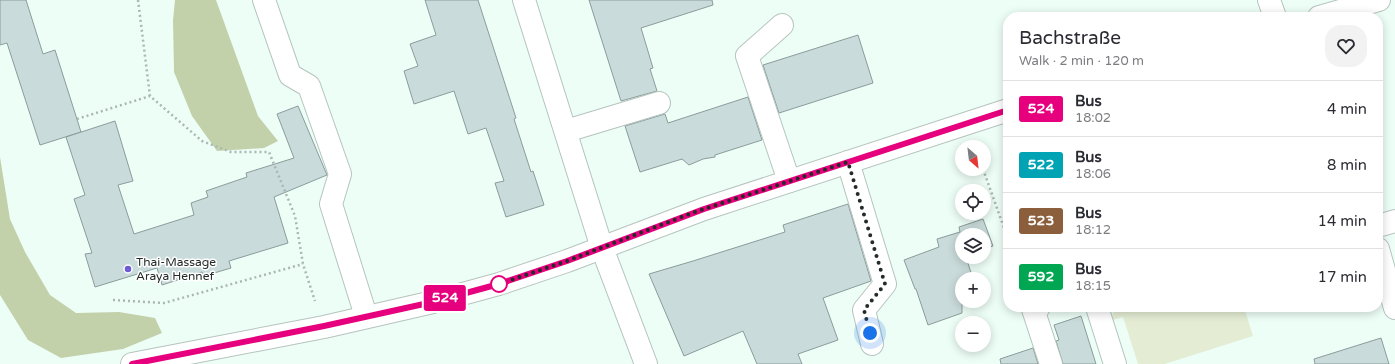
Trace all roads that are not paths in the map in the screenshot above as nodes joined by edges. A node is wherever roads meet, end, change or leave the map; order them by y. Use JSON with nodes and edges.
{"nodes":[{"id":1,"x":264,"y":0,"type":"edge"},
{"id":2,"x":524,"y":0,"type":"edge"},
{"id":3,"x":1269,"y":0,"type":"edge"},
{"id":4,"x":1379,"y":0,"type":"edge"},
{"id":5,"x":1273,"y":12,"type":"edge"},
{"id":6,"x":1337,"y":12,"type":"edge"},
{"id":7,"x":782,"y":25,"type":"dead end"},
{"id":8,"x":659,"y":103,"type":"dead end"},
{"id":9,"x":1003,"y":112,"type":"edge"},
{"id":10,"x":566,"y":131,"type":"junction"},
{"id":11,"x":848,"y":162,"type":"junction"},
{"id":12,"x":789,"y":181,"type":"junction"},
{"id":13,"x":1395,"y":221,"type":"edge"},
{"id":14,"x":1383,"y":225,"type":"edge"},
{"id":15,"x":602,"y":248,"type":"junction"},
{"id":16,"x":1383,"y":266,"type":"edge"},
{"id":17,"x":1395,"y":308,"type":"edge"},
{"id":18,"x":1037,"y":312,"type":"edge"},
{"id":19,"x":1099,"y":312,"type":"edge"},
{"id":20,"x":366,"y":316,"type":"junction"},
{"id":21,"x":872,"y":344,"type":"dead end"},
{"id":22,"x":132,"y":364,"type":"edge"},
{"id":23,"x":646,"y":364,"type":"edge"},
{"id":24,"x":1051,"y":364,"type":"edge"},
{"id":25,"x":1115,"y":364,"type":"edge"}],
"edges":[{"from":1,"to":20,"type":"main road"},
{"from":2,"to":10,"type":"main road"},
{"from":3,"to":5,"type":"main road"},
{"from":4,"to":6,"type":"main road"},
{"from":7,"to":12,"type":"main road"},
{"from":8,"to":10,"type":"main road"},
{"from":9,"to":11,"type":"main road"},
{"from":10,"to":15,"type":"main road"},
{"from":11,"to":12,"type":"main road"},
{"from":11,"to":21,"type":"main road"},
{"from":12,"to":15,"type":"main road"},
{"from":13,"to":14,"type":"main road"},
{"from":15,"to":20,"type":"main road"},
{"from":15,"to":23,"type":"main road"},
{"from":16,"to":17,"type":"main road"},
{"from":18,"to":24,"type":"main road"},
{"from":19,"to":25,"type":"main road"},
{"from":20,"to":22,"type":"main road"}]}
